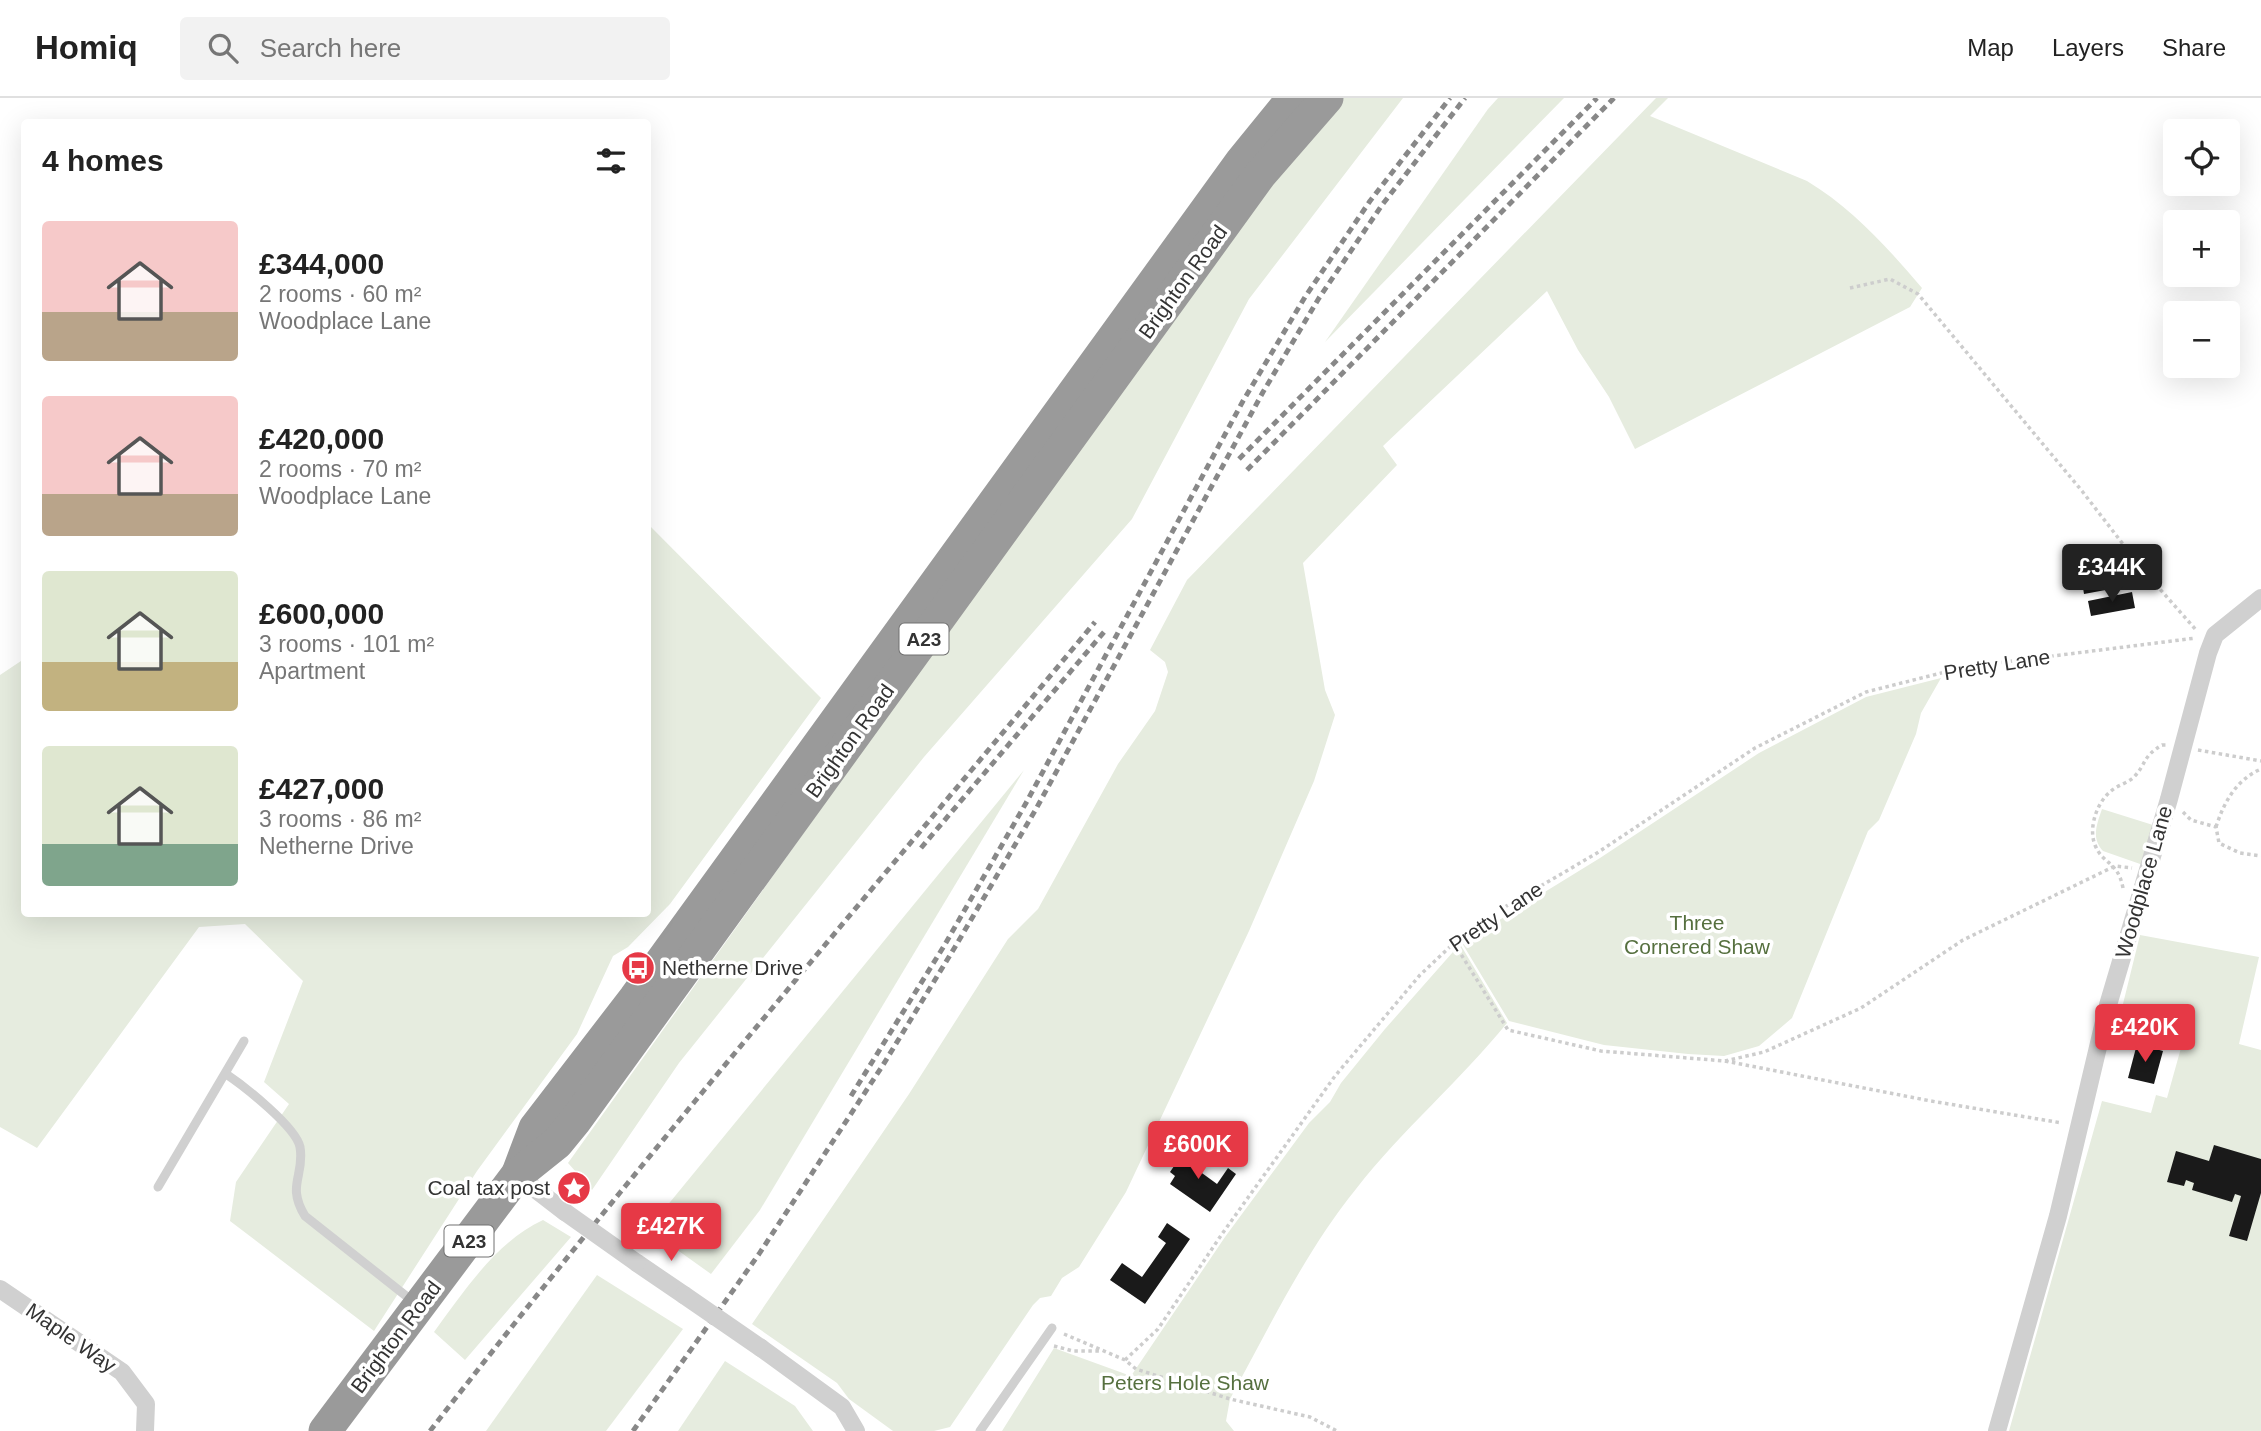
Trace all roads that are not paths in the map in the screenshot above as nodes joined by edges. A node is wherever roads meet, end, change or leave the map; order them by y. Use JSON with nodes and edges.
{"nodes":[{"id":1,"x":1293,"y":98,"type":"edge"},
{"id":2,"x":1327,"y":98,"type":"edge"},
{"id":3,"x":2261,"y":598,"type":"edge"},
{"id":4,"x":244,"y":1041,"type":"dead end"},
{"id":5,"x":226,"y":1074,"type":"junction"},
{"id":6,"x":517,"y":1175,"type":"junction"},
{"id":7,"x":158,"y":1187,"type":"dead end"},
{"id":8,"x":0,"y":1289,"type":"edge"},
{"id":9,"x":419,"y":1306,"type":"junction"},
{"id":10,"x":1052,"y":1328,"type":"road end"},
{"id":11,"x":145,"y":1431,"type":"edge"},
{"id":12,"x":325,"y":1431,"type":"edge"},
{"id":13,"x":856,"y":1431,"type":"edge"},
{"id":14,"x":980,"y":1431,"type":"edge"},
{"id":15,"x":1997,"y":1431,"type":"edge"}],
"edges":[{"from":1,"to":6,"type":"highway","name":"Brighton Road","number":"A23"},
{"from":2,"to":6,"type":"highway","name":"Brighton Road","number":"A23"},
{"from":3,"to":15,"type":"street","name":"Woodplace Lane"},
{"from":4,"to":5,"type":"lane"},
{"from":5,"to":7,"type":"lane"},
{"from":5,"to":9,"type":"lane"},
{"from":6,"to":9,"type":"highway","name":"Brighton Road","number":"A23"},
{"from":6,"to":13,"type":"street","bridge":true},
{"from":8,"to":11,"type":"street","name":"Maple Way"},
{"from":9,"to":12,"type":"highway","name":"Brighton Road","number":"A23"},
{"from":10,"to":14,"type":"lane"}]}
